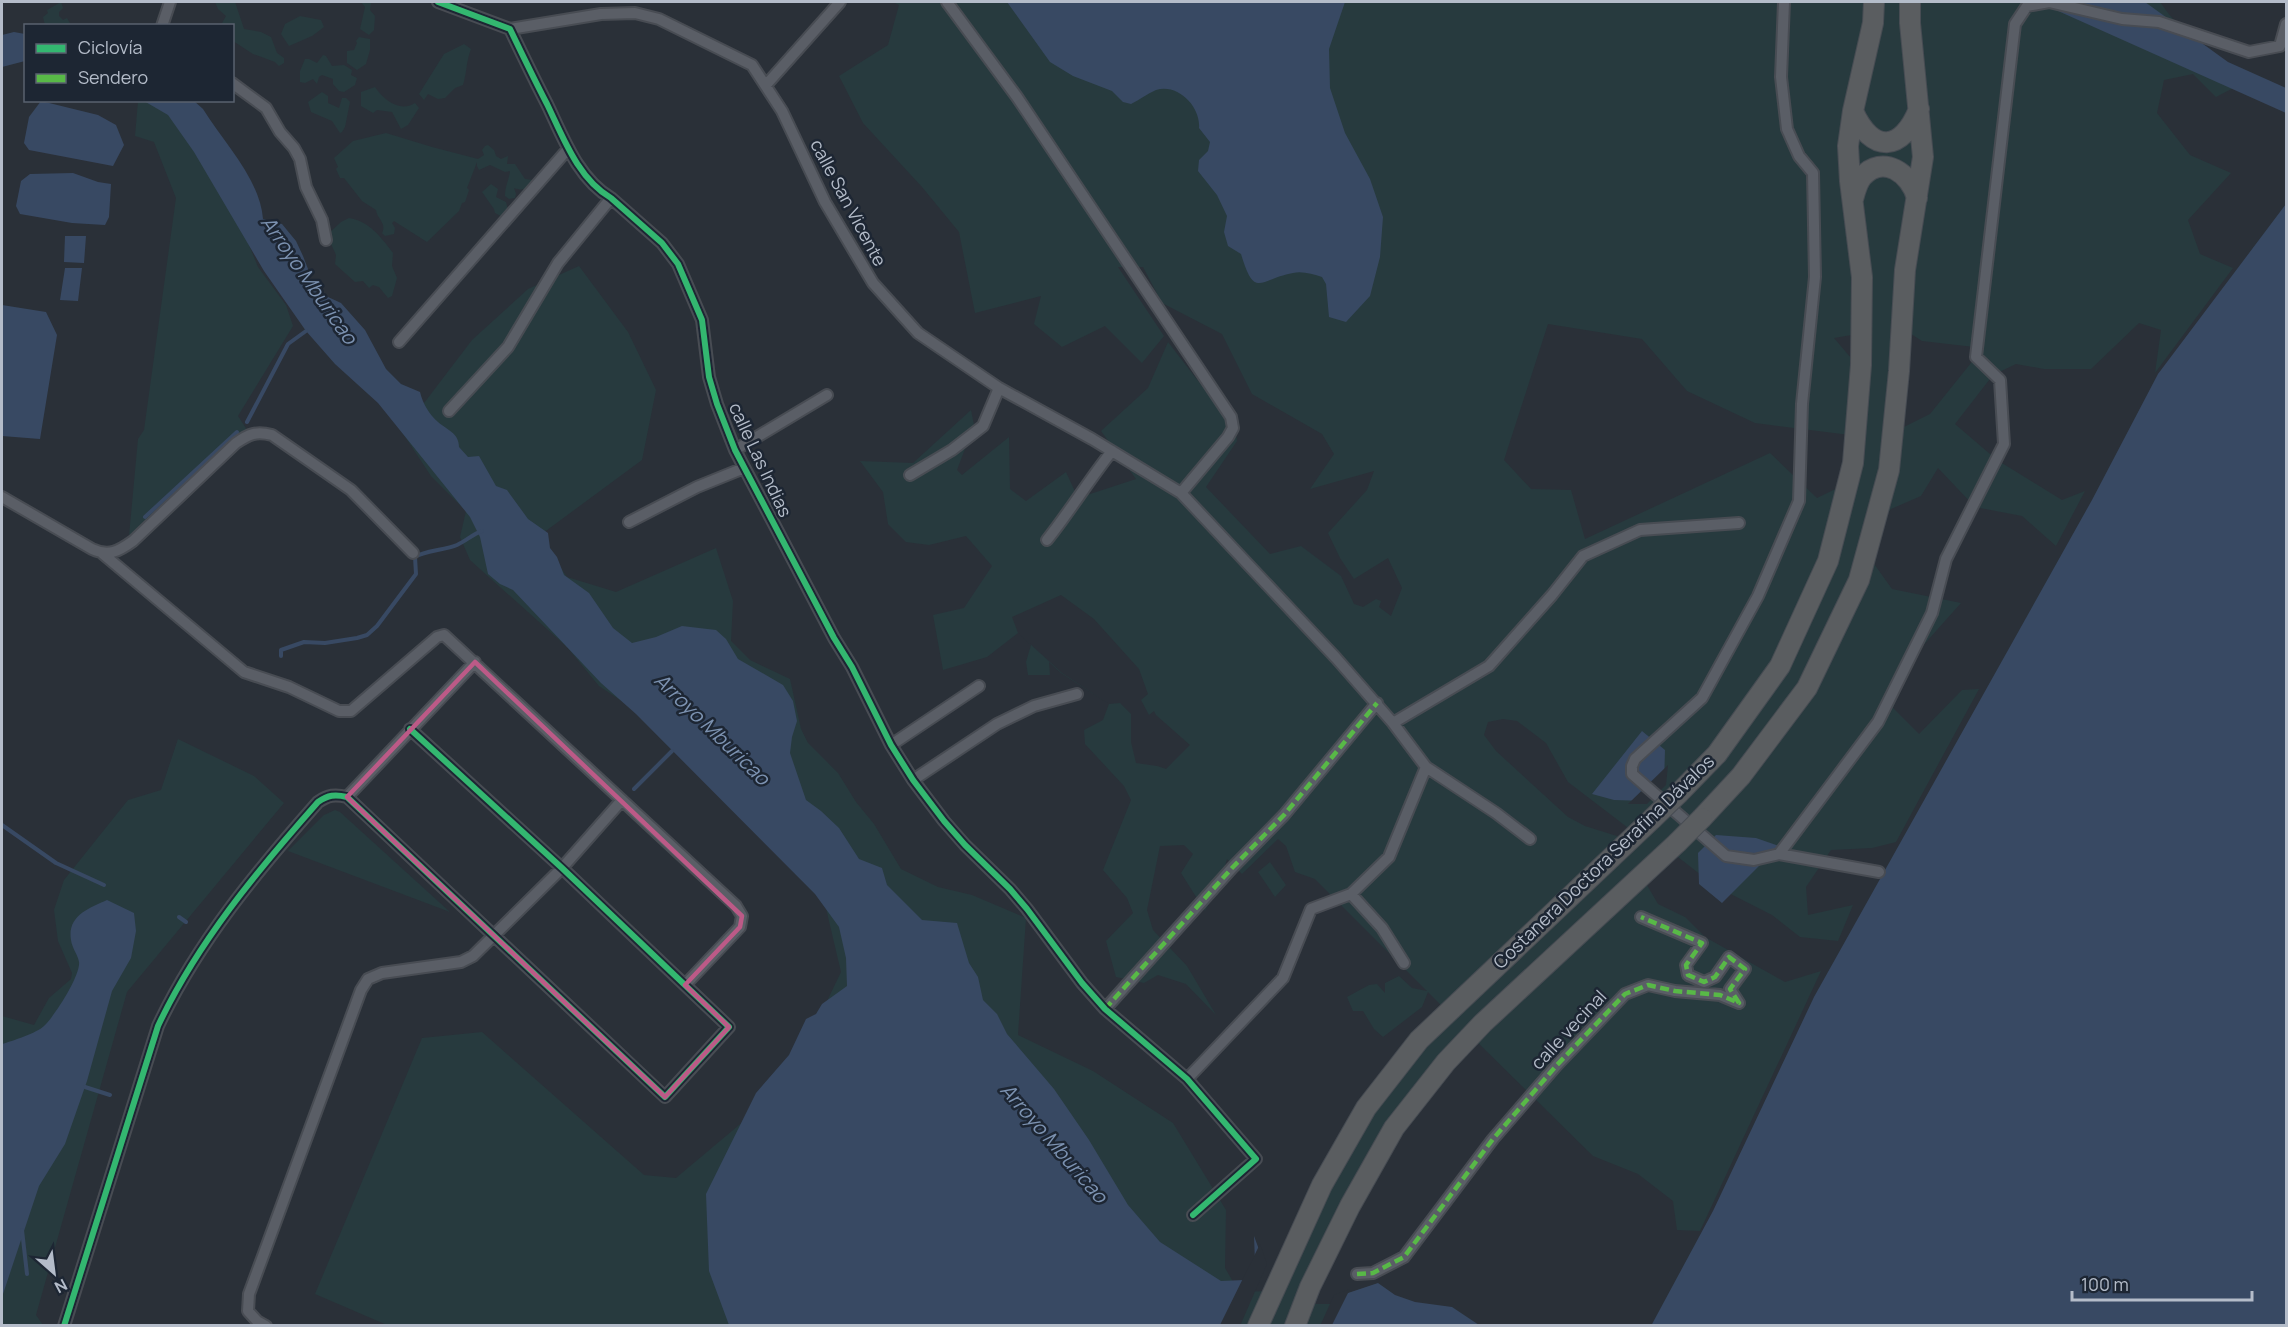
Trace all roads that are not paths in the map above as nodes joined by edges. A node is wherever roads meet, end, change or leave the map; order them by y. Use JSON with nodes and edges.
{"nodes":[{"id":1,"x":170,"y":2,"type":"edge"},
{"id":2,"x":438,"y":2,"type":"edge"},
{"id":3,"x":640,"y":2,"type":"edge"},
{"id":4,"x":947,"y":2,"type":"edge"},
{"id":5,"x":1784,"y":2,"type":"edge"},
{"id":6,"x":1874,"y":2,"type":"edge"},
{"id":7,"x":1910,"y":2,"type":"edge"},
{"id":8,"x":833,"y":4,"type":"edge"},
{"id":9,"x":635,"y":13,"type":"junction"},
{"id":10,"x":163,"y":24,"type":"edge"},
{"id":11,"x":2286,"y":24,"type":"edge"},
{"id":12,"x":510,"y":29,"type":"junction"},
{"id":13,"x":234,"y":84,"type":"edge"},
{"id":14,"x":766,"y":85,"type":"junction"},
{"id":15,"x":1919,"y":110,"type":"junction"},
{"id":16,"x":1853,"y":111,"type":"junction"},
{"id":17,"x":568,"y":149,"type":"junction"},
{"id":18,"x":611,"y":198,"type":"junction"},
{"id":19,"x":1917,"y":198,"type":"junction"},
{"id":20,"x":1853,"y":199,"type":"junction"},
{"id":21,"x":327,"y":240,"type":"dead end"},
{"id":22,"x":399,"y":342,"type":"dead end"},
{"id":23,"x":999,"y":388,"type":"junction"},
{"id":24,"x":827,"y":395,"type":"dead end"},
{"id":25,"x":449,"y":411,"type":"dead end"},
{"id":26,"x":735,"y":450,"type":"junction"},
{"id":27,"x":1112,"y":451,"type":"junction"},
{"id":28,"x":744,"y":468,"type":"junction"},
{"id":29,"x":910,"y":475,"type":"dead end"},
{"id":30,"x":1181,"y":493,"type":"junction"},
{"id":31,"x":2,"y":497,"type":"edge"},
{"id":32,"x":629,"y":522,"type":"dead end"},
{"id":33,"x":1738,"y":523,"type":"dead end"},
{"id":34,"x":1047,"y":540,"type":"dead end"},
{"id":35,"x":97,"y":552,"type":"junction"},
{"id":36,"x":413,"y":553,"type":"dead end"},
{"id":37,"x":474,"y":662,"type":"junction"},
{"id":38,"x":979,"y":686,"type":"dead end"},
{"id":39,"x":1077,"y":694,"type":"dead end"},
{"id":40,"x":1377,"y":703,"type":"junction"},
{"id":41,"x":1393,"y":723,"type":"junction"},
{"id":42,"x":410,"y":729,"type":"junction"},
{"id":43,"x":891,"y":745,"type":"junction"},
{"id":44,"x":1426,"y":767,"type":"junction"},
{"id":45,"x":913,"y":780,"type":"junction"},
{"id":46,"x":347,"y":797,"type":"junction"},
{"id":47,"x":622,"y":800,"type":"junction"},
{"id":48,"x":1530,"y":838,"type":"dead end"},
{"id":49,"x":1779,"y":854,"type":"junction"},
{"id":50,"x":562,"y":868,"type":"junction"},
{"id":51,"x":1879,"y":872,"type":"dead end"},
{"id":52,"x":1351,"y":894,"type":"junction"},
{"id":53,"x":1641,"y":917,"type":"dead end"},
{"id":54,"x":495,"y":935,"type":"junction"},
{"id":55,"x":1404,"y":963,"type":"dead end"},
{"id":56,"x":685,"y":985,"type":"junction"},
{"id":57,"x":1105,"y":1009,"type":"junction"},
{"id":58,"x":1187,"y":1079,"type":"junction"},
{"id":59,"x":1193,"y":1215,"type":"dead end"},
{"id":60,"x":1357,"y":1274,"type":"dead end"},
{"id":61,"x":64,"y":1326,"type":"edge"},
{"id":62,"x":266,"y":1326,"type":"edge"},
{"id":63,"x":1258,"y":1326,"type":"edge"},
{"id":64,"x":1295,"y":1326,"type":"edge"}],
"edges":[{"from":1,"to":10,"type":"street"},
{"from":2,"to":12,"type":"street"},
{"from":3,"to":9,"type":"street"},
{"from":4,"to":30,"type":"street"},
{"from":5,"to":49,"type":"street"},
{"from":6,"to":16,"type":"highway","name":"Costanera Doctora Serafina Dávalos"},
{"from":7,"to":15,"type":"highway","name":"Costanera Doctora Serafina Dávalos"},
{"from":8,"to":14,"type":"street"},
{"from":9,"to":12,"type":"street","name":"calle San Vicente"},
{"from":9,"to":14,"type":"street","name":"calle San Vicente"},
{"from":11,"to":49,"type":"street"},
{"from":12,"to":17,"type":"street","name":"calle Las Indias"},
{"from":13,"to":21,"type":"street"},
{"from":14,"to":23,"type":"street","name":"calle San Vicente"},
{"from":15,"to":16,"type":"highway"},
{"from":15,"to":19,"type":"highway","name":"Costanera Doctora Serafina Dávalos"},
{"from":16,"to":20,"type":"highway","name":"Costanera Doctora Serafina Dávalos"},
{"from":17,"to":18,"type":"street","name":"calle Las Indias"},
{"from":17,"to":22,"type":"street"},
{"from":18,"to":25,"type":"street"},
{"from":18,"to":26,"type":"street","name":"calle Las Indias"},
{"from":19,"to":20,"type":"highway"},
{"from":19,"to":64,"type":"highway","name":"Costanera Doctora Serafina Dávalos","bridge":true},
{"from":20,"to":63,"type":"highway","name":"Costanera Doctora Serafina Dávalos","bridge":true},
{"from":23,"to":27,"type":"street","name":"calle San Vicente"},
{"from":23,"to":29,"type":"street"},
{"from":24,"to":26,"type":"street"},
{"from":26,"to":28,"type":"street","name":"calle Las Indias"},
{"from":27,"to":30,"type":"street","name":"calle San Vicente"},
{"from":27,"to":34,"type":"street"},
{"from":28,"to":32,"type":"street"},
{"from":28,"to":43,"type":"street","name":"calle Las Indias"},
{"from":30,"to":40,"type":"street","name":"calle San Vicente"},
{"from":31,"to":35,"type":"street"},
{"from":33,"to":41,"type":"street"},
{"from":35,"to":36,"type":"street"},
{"from":35,"to":37,"type":"street"},
{"from":37,"to":42,"type":"street"},
{"from":37,"to":47,"type":"street"},
{"from":38,"to":43,"type":"street"},
{"from":39,"to":45,"type":"street"},
{"from":40,"to":41,"type":"street","name":"calle San Vicente"},
{"from":40,"to":57,"type":"street"},
{"from":41,"to":44,"type":"street","name":"calle San Vicente"},
{"from":42,"to":46,"type":"street"},
{"from":42,"to":50,"type":"street"},
{"from":43,"to":45,"type":"street","name":"calle Las Indias"},
{"from":44,"to":48,"type":"street","name":"calle San Vicente"},
{"from":44,"to":52,"type":"street"},
{"from":45,"to":57,"type":"street","name":"calle Las Indias"},
{"from":46,"to":54,"type":"street"},
{"from":46,"to":61,"type":"street"},
{"from":47,"to":50,"type":"street"},
{"from":47,"to":56,"type":"street"},
{"from":49,"to":51,"type":"street"},
{"from":50,"to":54,"type":"street"},
{"from":50,"to":56,"type":"street"},
{"from":52,"to":55,"type":"street"},
{"from":52,"to":58,"type":"street"},
{"from":53,"to":60,"type":"street","name":"calle vecinal"},
{"from":54,"to":56,"type":"street"},
{"from":54,"to":62,"type":"street"},
{"from":57,"to":58,"type":"street","name":"calle Las Indias"},
{"from":58,"to":59,"type":"street","name":"calle Las Indias"}]}
